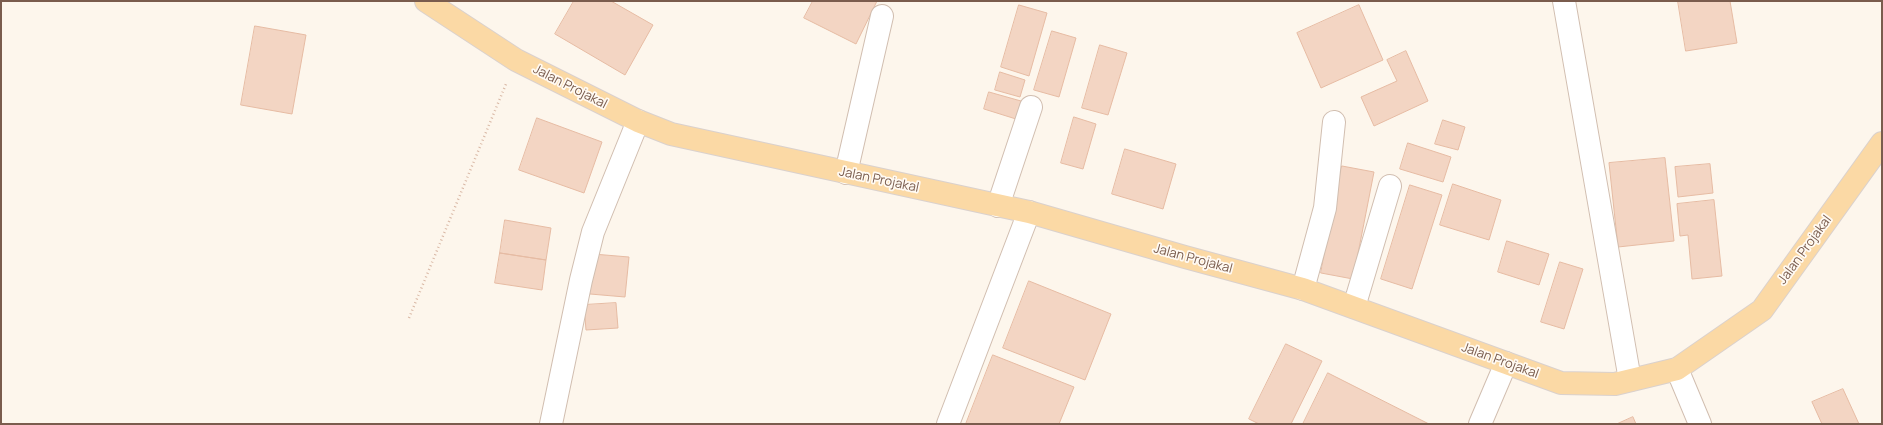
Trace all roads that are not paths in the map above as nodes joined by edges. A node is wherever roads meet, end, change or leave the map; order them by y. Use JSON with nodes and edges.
{"nodes":[{"id":1,"x":426,"y":1,"type":"edge"},
{"id":2,"x":1564,"y":1,"type":"edge"},
{"id":3,"x":882,"y":16,"type":"dead end"},
{"id":4,"x":1031,"y":107,"type":"dead end"},
{"id":5,"x":638,"y":121,"type":"junction"},
{"id":6,"x":1334,"y":122,"type":"dead end"},
{"id":7,"x":1882,"y":143,"type":"edge"},
{"id":8,"x":846,"y":173,"type":"junction"},
{"id":9,"x":1390,"y":186,"type":"dead end"},
{"id":10,"x":998,"y":206,"type":"junction"},
{"id":11,"x":1030,"y":212,"type":"junction"},
{"id":12,"x":1303,"y":289,"type":"junction"},
{"id":13,"x":1354,"y":307,"type":"junction"},
{"id":14,"x":1506,"y":363,"type":"junction"},
{"id":15,"x":1677,"y":369,"type":"junction"},
{"id":16,"x":1630,"y":380,"type":"junction"},
{"id":17,"x":552,"y":424,"type":"edge"},
{"id":18,"x":948,"y":424,"type":"edge"},
{"id":19,"x":1480,"y":424,"type":"edge"},
{"id":20,"x":1700,"y":424,"type":"edge"}],
"edges":[{"from":1,"to":5,"type":"main road","name":"Jalan Projakal"},
{"from":2,"to":16,"type":"street"},
{"from":3,"to":8,"type":"street"},
{"from":4,"to":10,"type":"street"},
{"from":5,"to":8,"type":"main road","name":"Jalan Projakal"},
{"from":5,"to":17,"type":"street"},
{"from":6,"to":12,"type":"street"},
{"from":7,"to":15,"type":"main road","name":"Jalan Projakal"},
{"from":8,"to":10,"type":"main road","name":"Jalan Projakal"},
{"from":9,"to":13,"type":"street"},
{"from":10,"to":11,"type":"main road","name":"Jalan Projakal"},
{"from":11,"to":12,"type":"main road","name":"Jalan Projakal"},
{"from":11,"to":18,"type":"street"},
{"from":12,"to":13,"type":"main road","name":"Jalan Projakal"},
{"from":13,"to":14,"type":"main road","name":"Jalan Projakal"},
{"from":14,"to":16,"type":"main road","name":"Jalan Projakal"},
{"from":14,"to":19,"type":"street"},
{"from":15,"to":16,"type":"main road","name":"Jalan Projakal"},
{"from":15,"to":20,"type":"street"}]}
